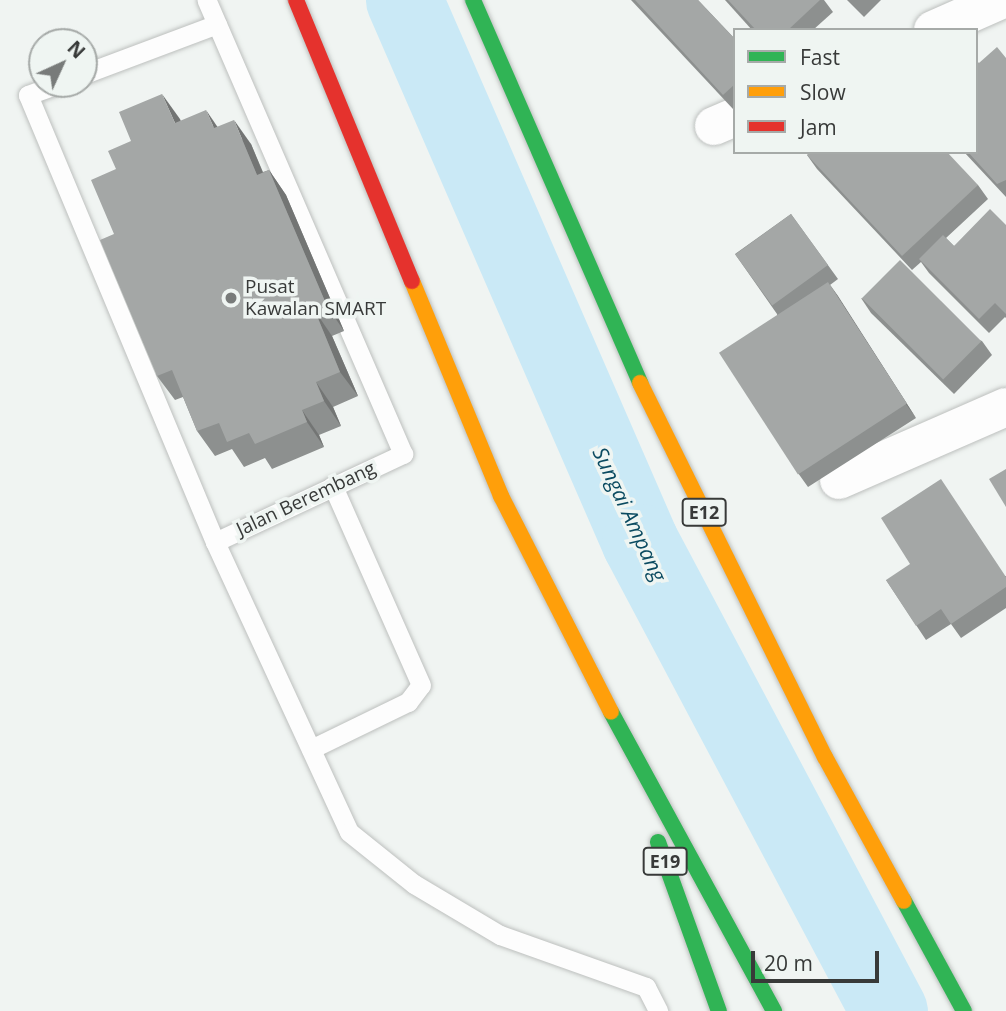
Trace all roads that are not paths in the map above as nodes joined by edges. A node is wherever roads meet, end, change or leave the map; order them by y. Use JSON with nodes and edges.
{"nodes":[{"id":1,"x":207,"y":0,"type":"edge"},
{"id":2,"x":296,"y":0,"type":"edge"},
{"id":3,"x":473,"y":0,"type":"edge"},
{"id":4,"x":1001,"y":0,"type":"edge"},
{"id":5,"x":218,"y":24,"type":"junction"},
{"id":6,"x":938,"y":28,"type":"edge"},
{"id":7,"x":98,"y":69,"type":"edge"},
{"id":8,"x":29,"y":98,"type":"edge"},
{"id":9,"x":1006,"y":407,"type":"edge"},
{"id":10,"x":839,"y":480,"type":"dead end"},
{"id":11,"x":333,"y":486,"type":"junction"},
{"id":12,"x":215,"y":542,"type":"junction"},
{"id":13,"x":611,"y":711,"type":"junction"},
{"id":14,"x":311,"y":749,"type":"junction"},
{"id":15,"x":658,"y":1011,"type":"edge"},
{"id":16,"x":719,"y":1011,"type":"edge"},
{"id":17,"x":774,"y":1011,"type":"edge"},
{"id":18,"x":964,"y":1011,"type":"edge"}],
"edges":[{"from":1,"to":5,"type":"lane","name":"Jalan Berembang"},
{"from":2,"to":13,"type":"highway"},
{"from":3,"to":18,"type":"highway","number":"E12"},
{"from":4,"to":6,"type":"street"},
{"from":5,"to":7,"type":"lane"},
{"from":5,"to":11,"type":"lane","name":"Jalan Berembang"},
{"from":8,"to":12,"type":"lane","name":"Jalan Berembang"},
{"from":9,"to":10,"type":"street"},
{"from":11,"to":12,"type":"lane","name":"Jalan Berembang"},
{"from":11,"to":14,"type":"lane"},
{"from":12,"to":14,"type":"lane"},
{"from":13,"to":16,"type":"highway","number":"E19"},
{"from":13,"to":17,"type":"highway"},
{"from":14,"to":15,"type":"lane"}]}
